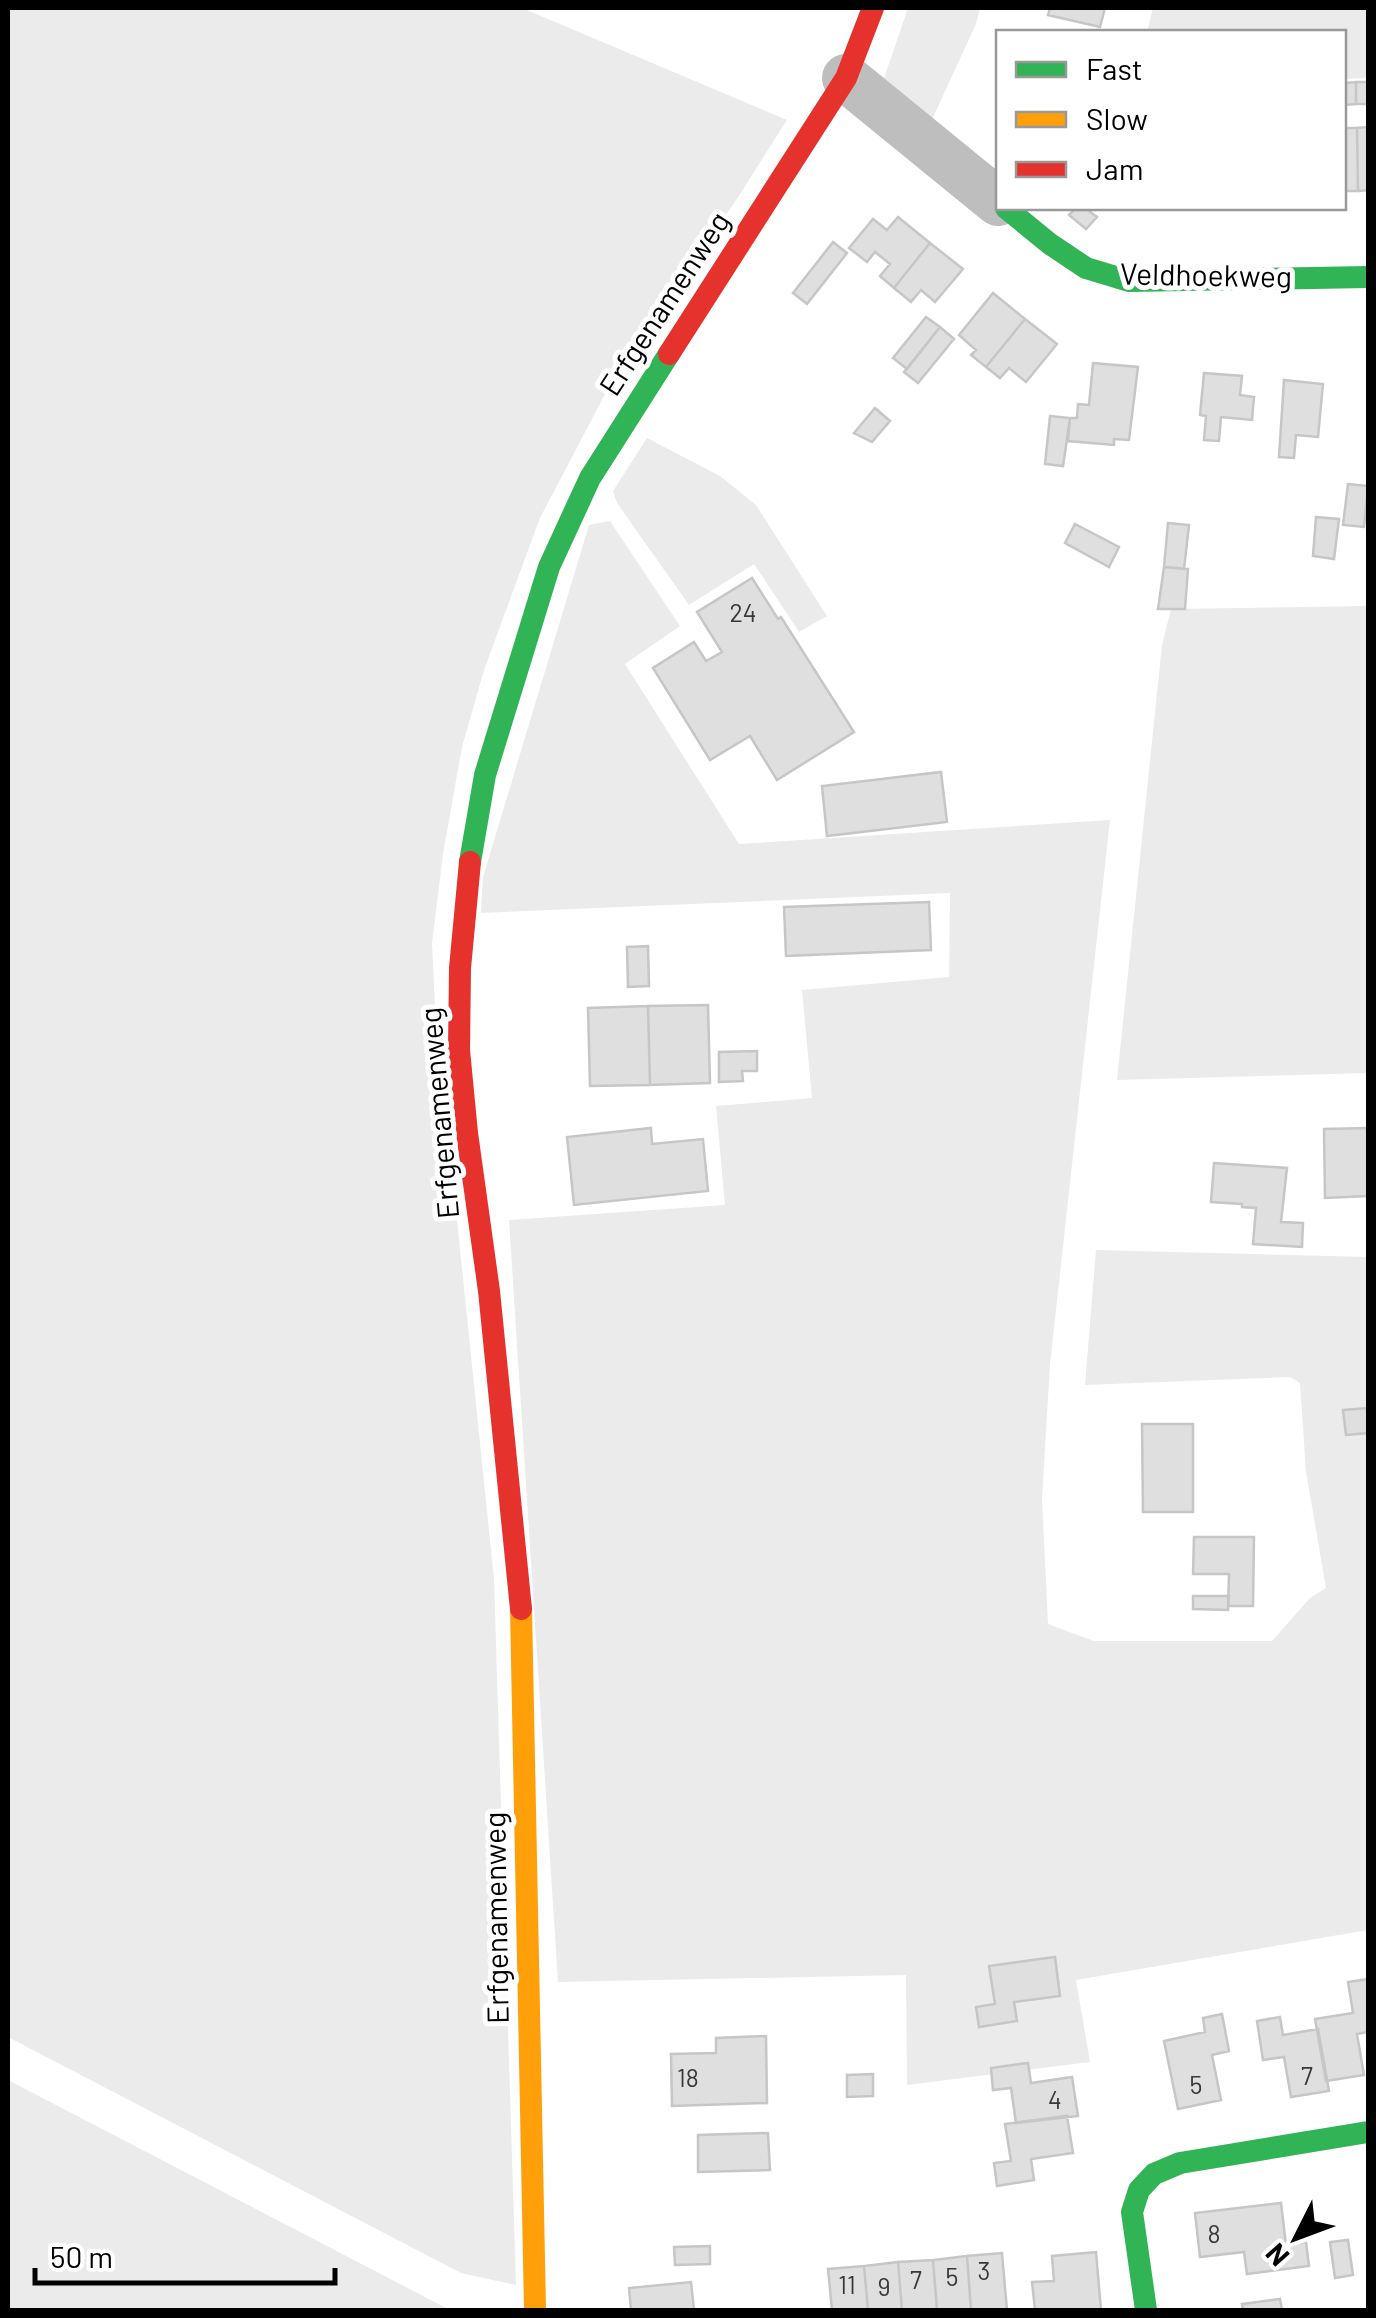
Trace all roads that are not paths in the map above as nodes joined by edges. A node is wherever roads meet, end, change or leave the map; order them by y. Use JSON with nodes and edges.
{"nodes":[{"id":1,"x":873,"y":8,"type":"edge"},
{"id":2,"x":846,"y":78,"type":"junction"},
{"id":3,"x":996,"y":200,"type":"edge"},
{"id":4,"x":1008,"y":210,"type":"edge"},
{"id":5,"x":1368,"y":277,"type":"edge"},
{"id":6,"x":1368,"y":2132,"type":"edge"},
{"id":7,"x":535,"y":2310,"type":"edge"},
{"id":8,"x":1146,"y":2310,"type":"edge"}],
"edges":[{"from":1,"to":2,"type":"street","name":"Erfgenamenweg"},
{"from":2,"to":3,"type":"street"},
{"from":2,"to":7,"type":"street","name":"Erfgenamenweg"},
{"from":4,"to":5,"type":"street","name":"Veldhoekweg"},
{"from":6,"to":8,"type":"street"}]}
